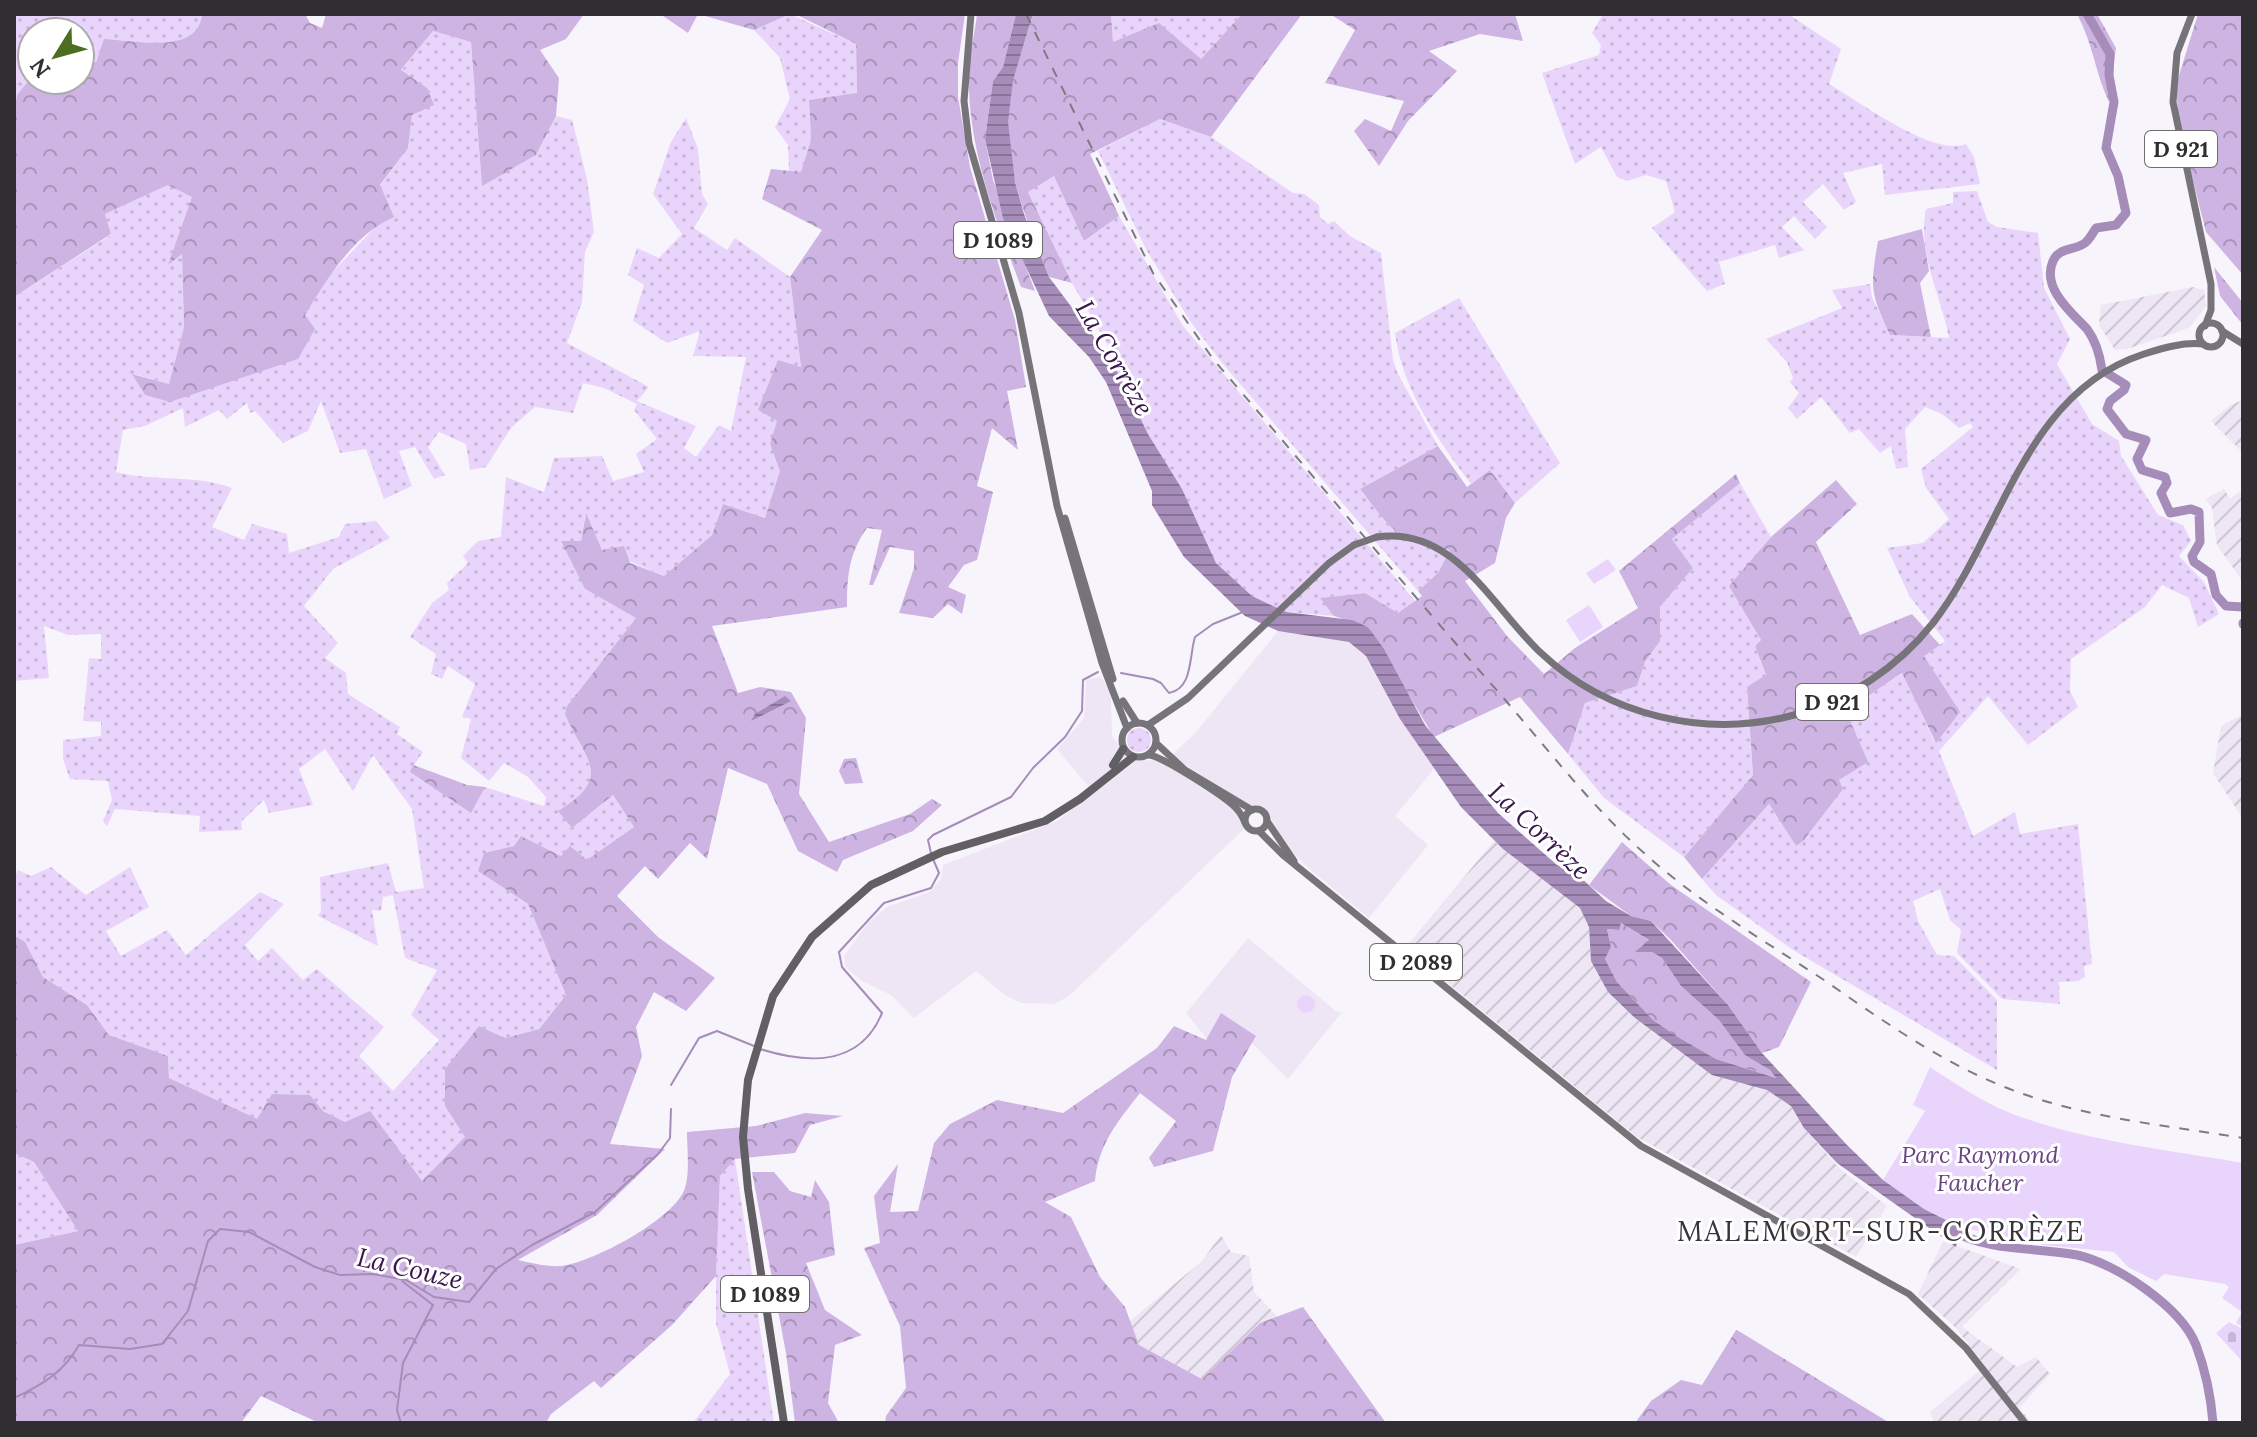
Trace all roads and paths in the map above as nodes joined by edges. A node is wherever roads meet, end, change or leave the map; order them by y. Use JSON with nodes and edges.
{"nodes":[{"id":1,"x":971,"y":14,"type":"edge"},
{"id":2,"x":2192,"y":14,"type":"edge"},
{"id":3,"x":2211,"y":284,"type":"junction"},
{"id":4,"x":2202,"y":328,"type":"junction"},
{"id":5,"x":2220,"y":328,"type":"junction"},
{"id":6,"x":2203,"y":344,"type":"junction"},
{"id":7,"x":2220,"y":344,"type":"junction"},
{"id":8,"x":2243,"y":345,"type":"edge"},
{"id":9,"x":2169,"y":347,"type":"junction"},
{"id":10,"x":1048,"y":466,"type":"junction"},
{"id":11,"x":1175,"y":709,"type":"junction"},
{"id":12,"x":1137,"y":723,"type":"junction"},
{"id":13,"x":1148,"y":725,"type":"junction"},
{"id":14,"x":1127,"y":728,"type":"junction"},
{"id":15,"x":1156,"y":738,"type":"junction"},
{"id":16,"x":1123,"y":749,"type":"junction"},
{"id":17,"x":1149,"y":755,"type":"junction"},
{"id":18,"x":1133,"y":757,"type":"junction"},
{"id":19,"x":1096,"y":785,"type":"junction"},
{"id":20,"x":1252,"y":810,"type":"junction"},
{"id":21,"x":1267,"y":821,"type":"junction"},
{"id":22,"x":1245,"y":823,"type":"junction"},
{"id":23,"x":1259,"y":831,"type":"junction"},
{"id":24,"x":1298,"y":867,"type":"junction"},
{"id":25,"x":784,"y":1423,"type":"edge"},
{"id":26,"x":2025,"y":1423,"type":"edge"}],
"edges":[{"from":1,"to":10,"type":"main road","number":"D 1089"},
{"from":2,"to":3,"type":"main road","number":"D 921"},
{"from":3,"to":4,"type":"main road","number":"D 921"},
{"from":3,"to":5,"type":"main road","number":"D 921"},
{"from":4,"to":5,"type":"main road","number":"D 921"},
{"from":4,"to":6,"type":"main road","number":"D 921"},
{"from":4,"to":9,"type":"main road","number":"D 921"},
{"from":5,"to":7,"type":"main road","number":"D 921"},
{"from":5,"to":8,"type":"main road"},
{"from":6,"to":7,"type":"main road","number":"D 921"},
{"from":6,"to":9,"type":"main road","number":"D 921"},
{"from":7,"to":8,"type":"main road"},
{"from":9,"to":11,"type":"main road","number":"D 921","bridge":true},
{"from":10,"to":12,"type":"main road","number":"D 1089"},
{"from":10,"to":14,"type":"main road","number":"D 1089"},
{"from":11,"to":13,"type":"main road","number":"D 921"},
{"from":11,"to":15,"type":"main road","number":"D 921"},
{"from":12,"to":13,"type":"main road"},
{"from":12,"to":14,"type":"main road"},
{"from":13,"to":15,"type":"main road"},
{"from":14,"to":16,"type":"main road"},
{"from":15,"to":17,"type":"main road"},
{"from":15,"to":20,"type":"main road"},
{"from":16,"to":18,"type":"main road"},
{"from":16,"to":19,"type":"highway","number":"D 1089"},
{"from":17,"to":18,"type":"main road"},
{"from":17,"to":22,"type":"main road"},
{"from":18,"to":19,"type":"highway","number":"D 1089"},
{"from":19,"to":25,"type":"highway","number":"D 1089"},
{"from":20,"to":21,"type":"main road"},
{"from":20,"to":22,"type":"main road"},
{"from":21,"to":23,"type":"main road"},
{"from":21,"to":24,"type":"main road","number":"D 2089"},
{"from":22,"to":23,"type":"main road"},
{"from":23,"to":24,"type":"main road","number":"D 2089"},
{"from":24,"to":26,"type":"main road","number":"D 2089"}]}
